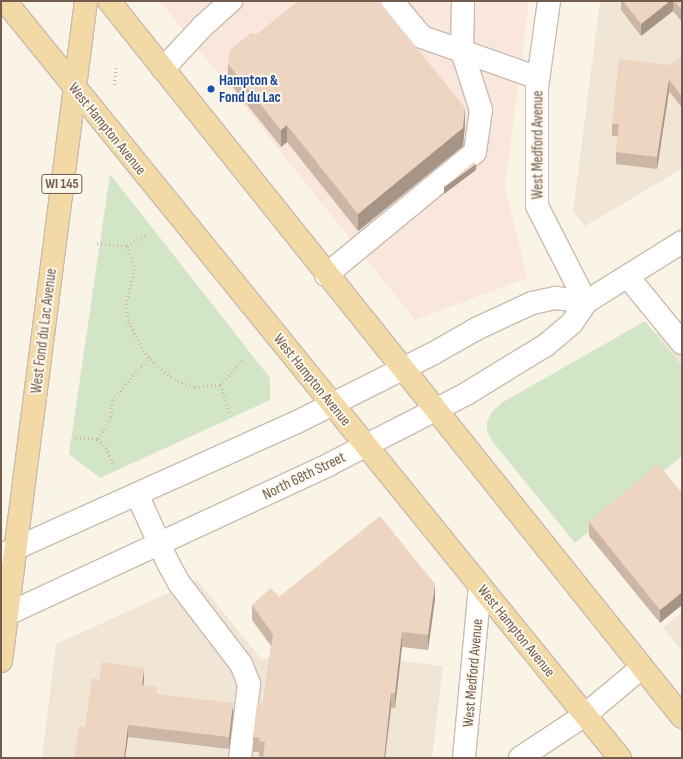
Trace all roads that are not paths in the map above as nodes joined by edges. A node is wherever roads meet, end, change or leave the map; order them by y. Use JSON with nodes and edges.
{"nodes":[{"id":1,"x":4,"y":1,"type":"edge"},
{"id":2,"x":86,"y":1,"type":"edge"},
{"id":3,"x":109,"y":1,"type":"edge"},
{"id":4,"x":230,"y":1,"type":"edge"},
{"id":5,"x":392,"y":1,"type":"edge"},
{"id":6,"x":463,"y":1,"type":"edge"},
{"id":7,"x":549,"y":1,"type":"edge"},
{"id":8,"x":1,"y":22,"type":"edge"},
{"id":9,"x":462,"y":51,"type":"junction"},
{"id":10,"x":163,"y":69,"type":"junction"},
{"id":11,"x":538,"y":78,"type":"junction"},
{"id":12,"x":75,"y":89,"type":"junction"},
{"id":13,"x":682,"y":242,"type":"edge"},
{"id":14,"x":326,"y":275,"type":"junction"},
{"id":15,"x":628,"y":277,"type":"junction"},
{"id":16,"x":586,"y":302,"type":"junction"},
{"id":17,"x":682,"y":343,"type":"edge"},
{"id":18,"x":401,"y":370,"type":"junction"},
{"id":19,"x":332,"y":404,"type":"junction"},
{"id":20,"x":434,"y":410,"type":"junction"},
{"id":21,"x":365,"y":446,"type":"junction"},
{"id":22,"x":137,"y":494,"type":"junction"},
{"id":23,"x":160,"y":544,"type":"junction"},
{"id":24,"x":9,"y":552,"type":"edge"},
{"id":25,"x":480,"y":588,"type":"junction"},
{"id":26,"x":3,"y":616,"type":"edge"},
{"id":27,"x":1,"y":661,"type":"edge"},
{"id":28,"x":641,"y":668,"type":"junction"},
{"id":29,"x":585,"y":715,"type":"junction"},
{"id":30,"x":682,"y":717,"type":"edge"},
{"id":31,"x":240,"y":758,"type":"edge"},
{"id":32,"x":464,"y":758,"type":"edge"},
{"id":33,"x":520,"y":758,"type":"edge"},
{"id":34,"x":620,"y":758,"type":"edge"}],
"edges":[{"from":1,"to":8,"type":"main road"},
{"from":1,"to":12,"type":"main road","name":"West Hampton Avenue"},
{"from":2,"to":12,"type":"main road","name":"West Fond du Lac Avenue","number":"WI 145"},
{"from":3,"to":10,"type":"main road"},
{"from":4,"to":10,"type":"street"},
{"from":5,"to":9,"type":"street"},
{"from":6,"to":9,"type":"street"},
{"from":7,"to":11,"type":"street","name":"West Medford Avenue"},
{"from":9,"to":11,"type":"street"},
{"from":9,"to":14,"type":"street"},
{"from":10,"to":14,"type":"main road"},
{"from":11,"to":16,"type":"street","name":"West Medford Avenue"},
{"from":12,"to":19,"type":"main road","name":"West Hampton Avenue"},
{"from":12,"to":24,"type":"main road","name":"West Fond du Lac Avenue","number":"WI 145"},
{"from":13,"to":15,"type":"street","name":"North 68th Street"},
{"from":14,"to":18,"type":"main road"},
{"from":15,"to":16,"type":"street","name":"North 68th Street"},
{"from":15,"to":17,"type":"street"},
{"from":16,"to":18,"type":"street"},
{"from":16,"to":20,"type":"street","name":"North 68th Street"},
{"from":18,"to":19,"type":"street"},
{"from":18,"to":20,"type":"main road"},
{"from":19,"to":21,"type":"main road","name":"West Hampton Avenue"},
{"from":19,"to":22,"type":"street"},
{"from":20,"to":21,"type":"street","name":"North 68th Street"},
{"from":20,"to":28,"type":"main road"},
{"from":21,"to":23,"type":"street","name":"North 68th Street"},
{"from":21,"to":25,"type":"main road","name":"West Hampton Avenue"},
{"from":22,"to":23,"type":"street"},
{"from":22,"to":24,"type":"street"},
{"from":23,"to":26,"type":"street","name":"North 68th Street"},
{"from":23,"to":31,"type":"street"},
{"from":24,"to":26,"type":"main road","name":"West Fond du Lac Avenue","number":"WI 145"},
{"from":25,"to":29,"type":"main road","name":"West Hampton Avenue"},
{"from":25,"to":32,"type":"street","name":"West Medford Avenue"},
{"from":26,"to":27,"type":"main road","name":"West Fond du Lac Avenue","number":"WI 145"},
{"from":28,"to":29,"type":"street"},
{"from":28,"to":30,"type":"main road"},
{"from":29,"to":33,"type":"street"},
{"from":29,"to":34,"type":"main road","name":"West Hampton Avenue"}]}
